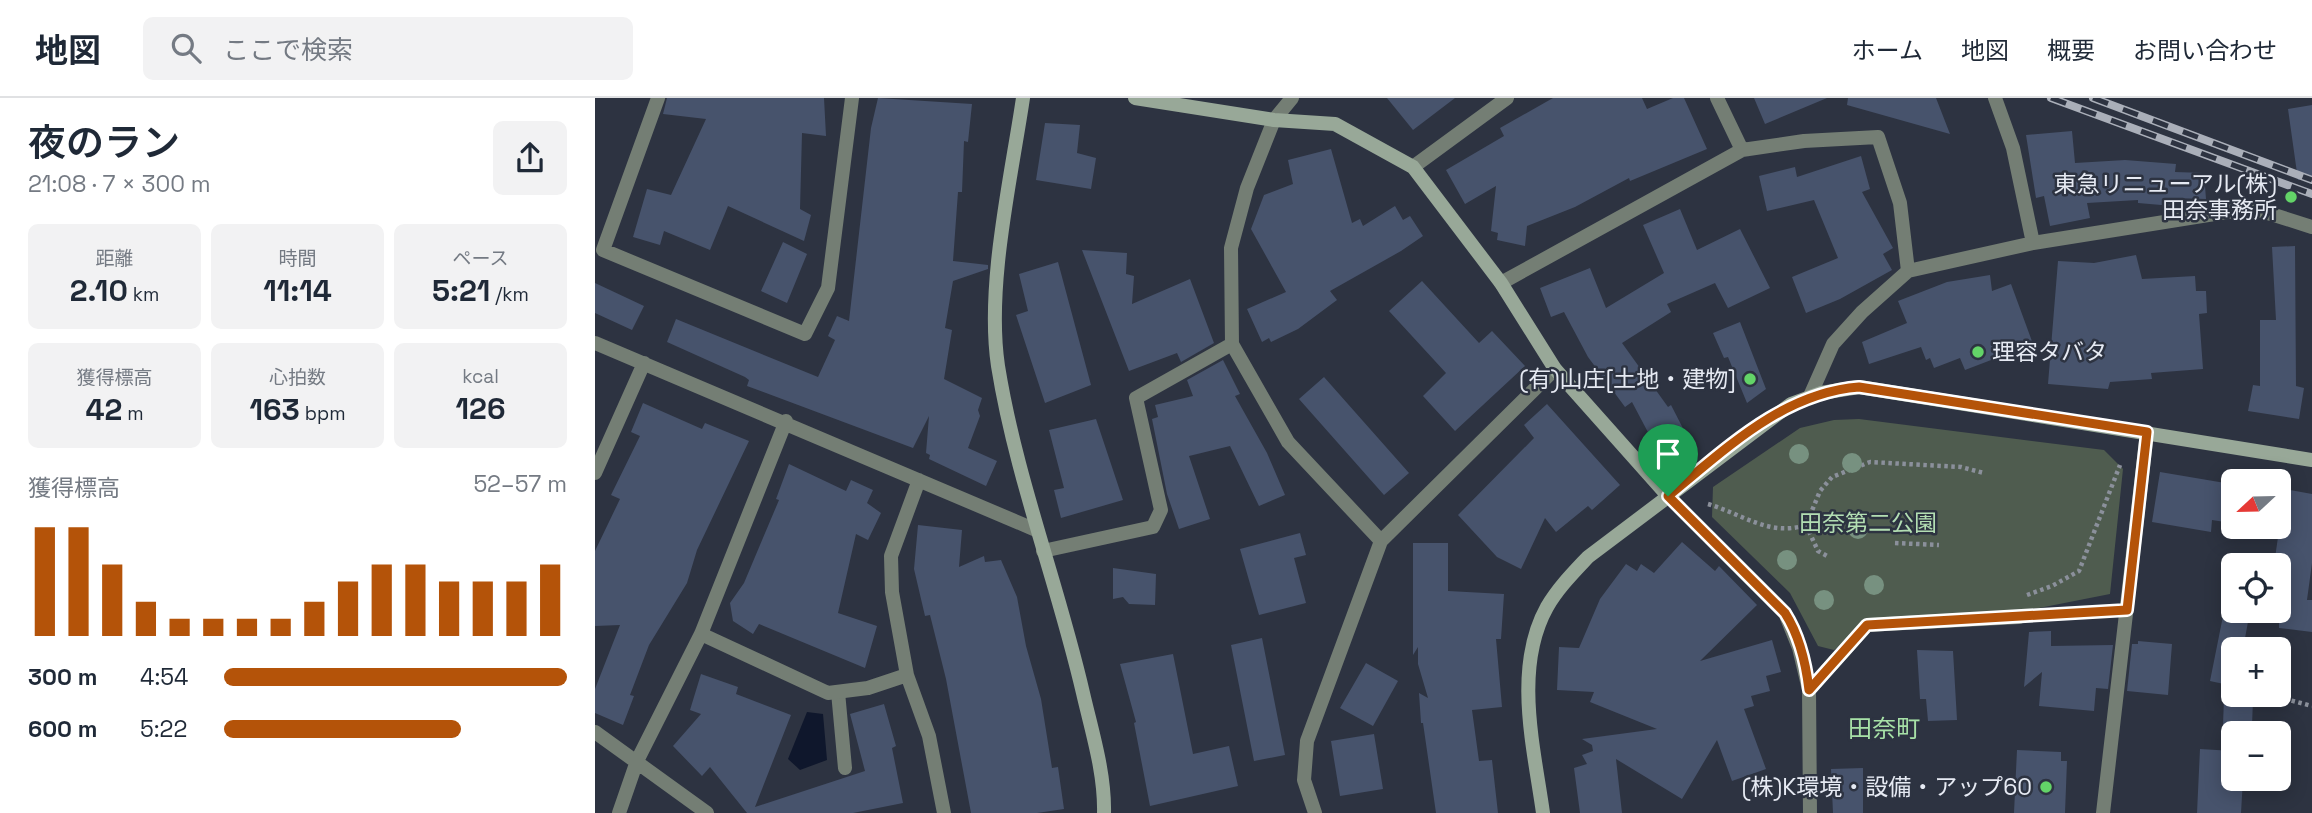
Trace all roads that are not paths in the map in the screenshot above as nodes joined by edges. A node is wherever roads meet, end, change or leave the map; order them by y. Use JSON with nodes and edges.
{"nodes":[{"id":1,"x":658,"y":98,"type":"edge"},
{"id":2,"x":852,"y":98,"type":"edge"},
{"id":3,"x":1023,"y":98,"type":"edge"},
{"id":4,"x":1135,"y":98,"type":"edge"},
{"id":5,"x":1292,"y":98,"type":"edge"},
{"id":6,"x":1507,"y":98,"type":"edge"},
{"id":7,"x":1717,"y":98,"type":"edge"},
{"id":8,"x":1995,"y":98,"type":"edge"},
{"id":9,"x":1274,"y":120,"type":"junction"},
{"id":10,"x":1742,"y":150,"type":"junction"},
{"id":11,"x":1412,"y":167,"type":"junction"},
{"id":12,"x":2312,"y":227,"type":"edge"},
{"id":13,"x":2033,"y":243,"type":"junction"},
{"id":14,"x":1908,"y":271,"type":"junction"},
{"id":15,"x":1501,"y":283,"type":"junction"},
{"id":16,"x":595,"y":343,"type":"edge"},
{"id":17,"x":1232,"y":344,"type":"junction"},
{"id":18,"x":644,"y":363,"type":"junction"},
{"id":19,"x":1555,"y":369,"type":"junction"},
{"id":20,"x":1810,"y":396,"type":"junction"},
{"id":21,"x":786,"y":421,"type":"junction"},
{"id":22,"x":2147,"y":432,"type":"junction"},
{"id":23,"x":2312,"y":460,"type":"edge"},
{"id":24,"x":595,"y":473,"type":"edge"},
{"id":25,"x":919,"y":480,"type":"junction"},
{"id":26,"x":1668,"y":496,"type":"junction"},
{"id":27,"x":1036,"y":530,"type":"junction"},
{"id":28,"x":1381,"y":541,"type":"junction"},
{"id":29,"x":1043,"y":551,"type":"junction"},
{"id":30,"x":2019,"y":617,"type":"road end"},
{"id":31,"x":701,"y":634,"type":"junction"},
{"id":32,"x":907,"y":675,"type":"junction"},
{"id":33,"x":1809,"y":690,"type":"junction"},
{"id":34,"x":838,"y":692,"type":"junction"},
{"id":35,"x":595,"y":732,"type":"edge"},
{"id":36,"x":636,"y":761,"type":"junction"},
{"id":37,"x":845,"y":768,"type":"dead end"},
{"id":38,"x":619,"y":813,"type":"edge"},
{"id":39,"x":707,"y":813,"type":"edge"},
{"id":40,"x":944,"y":813,"type":"edge"},
{"id":41,"x":1104,"y":813,"type":"edge"},
{"id":42,"x":1315,"y":813,"type":"edge"},
{"id":43,"x":1543,"y":813,"type":"edge"},
{"id":44,"x":1810,"y":813,"type":"edge"},
{"id":45,"x":2103,"y":813,"type":"edge"}],
"edges":[{"from":1,"to":2,"type":"street"},
{"from":3,"to":27,"type":"street"},
{"from":4,"to":9,"type":"street"},
{"from":5,"to":9,"type":"street"},
{"from":6,"to":11,"type":"street"},
{"from":7,"to":10,"type":"street"},
{"from":8,"to":13,"type":"street"},
{"from":9,"to":11,"type":"street"},
{"from":9,"to":17,"type":"street"},
{"from":10,"to":14,"type":"street"},
{"from":10,"to":15,"type":"street"},
{"from":11,"to":15,"type":"street"},
{"from":12,"to":13,"type":"street"},
{"from":13,"to":14,"type":"street"},
{"from":14,"to":20,"type":"street"},
{"from":15,"to":19,"type":"street"},
{"from":16,"to":18,"type":"street"},
{"from":17,"to":28,"type":"street"},
{"from":17,"to":29,"type":"street"},
{"from":18,"to":21,"type":"street"},
{"from":18,"to":24,"type":"street"},
{"from":19,"to":26,"type":"street"},
{"from":19,"to":28,"type":"street"},
{"from":20,"to":22,"type":"street"},
{"from":20,"to":26,"type":"street"},
{"from":21,"to":25,"type":"street"},
{"from":21,"to":31,"type":"street"},
{"from":22,"to":23,"type":"street"},
{"from":22,"to":45,"type":"street"},
{"from":25,"to":27,"type":"street"},
{"from":25,"to":32,"type":"street"},
{"from":26,"to":33,"type":"street"},
{"from":26,"to":43,"type":"street"},
{"from":27,"to":29,"type":"street"},
{"from":28,"to":42,"type":"street"},
{"from":29,"to":41,"type":"street"},
{"from":30,"to":33,"type":"street"},
{"from":31,"to":34,"type":"street"},
{"from":31,"to":36,"type":"street"},
{"from":32,"to":34,"type":"street"},
{"from":32,"to":40,"type":"street"},
{"from":33,"to":44,"type":"street"},
{"from":34,"to":37,"type":"street"},
{"from":35,"to":36,"type":"street"},
{"from":36,"to":38,"type":"street"},
{"from":36,"to":39,"type":"street"}]}
